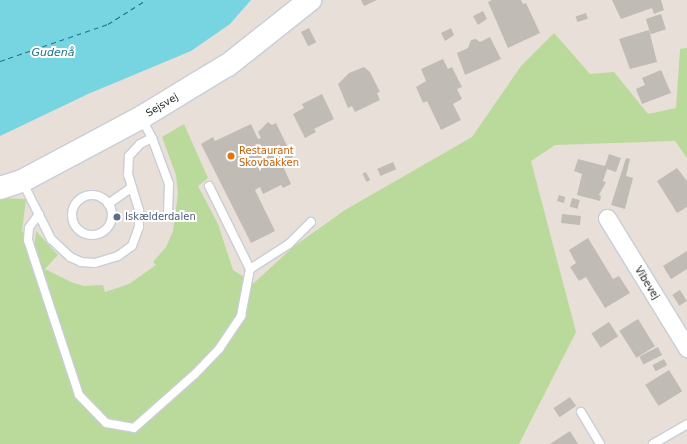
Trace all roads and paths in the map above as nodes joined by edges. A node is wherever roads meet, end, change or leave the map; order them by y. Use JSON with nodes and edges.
{"nodes":[{"id":1,"x":310,"y":0,"type":"edge"},
{"id":2,"x":142,"y":117,"type":"junction"},
{"id":3,"x":152,"y":138,"type":"junction"},
{"id":4,"x":22,"y":180,"type":"junction"},
{"id":5,"x":209,"y":186,"type":"dead end"},
{"id":6,"x":132,"y":187,"type":"junction"},
{"id":7,"x":0,"y":188,"type":"edge"},
{"id":8,"x":108,"y":204,"type":"junction"},
{"id":9,"x":168,"y":212,"type":"dead end"},
{"id":10,"x":39,"y":214,"type":"junction"},
{"id":11,"x":607,"y":218,"type":"dead end"},
{"id":12,"x":311,"y":222,"type":"dead end"},
{"id":13,"x":250,"y":269,"type":"junction"},
{"id":14,"x":687,"y":348,"type":"edge"},
{"id":15,"x":581,"y":412,"type":"dead end"},
{"id":16,"x":687,"y":424,"type":"edge"},
{"id":17,"x":600,"y":444,"type":"edge"},
{"id":18,"x":653,"y":444,"type":"edge"}],
"edges":[{"from":1,"to":2,"type":"street","name":"Sejsvej"},
{"from":2,"to":3,"type":"lane"},
{"from":2,"to":4,"type":"street","name":"Sejsvej"},
{"from":3,"to":6,"type":"lane"},
{"from":3,"to":9,"type":"lane"},
{"from":4,"to":7,"type":"street","name":"Sejsvej"},
{"from":4,"to":10,"type":"lane"},
{"from":5,"to":13,"type":"lane"},
{"from":6,"to":8,"type":"lane"},
{"from":6,"to":10,"type":"lane"},
{"from":8,"to":8,"type":"lane"},
{"from":10,"to":13,"type":"lane"},
{"from":11,"to":14,"type":"street","name":"Vibevej"},
{"from":12,"to":13,"type":"lane"},
{"from":15,"to":17,"type":"lane"},
{"from":16,"to":18,"type":"lane"}]}
